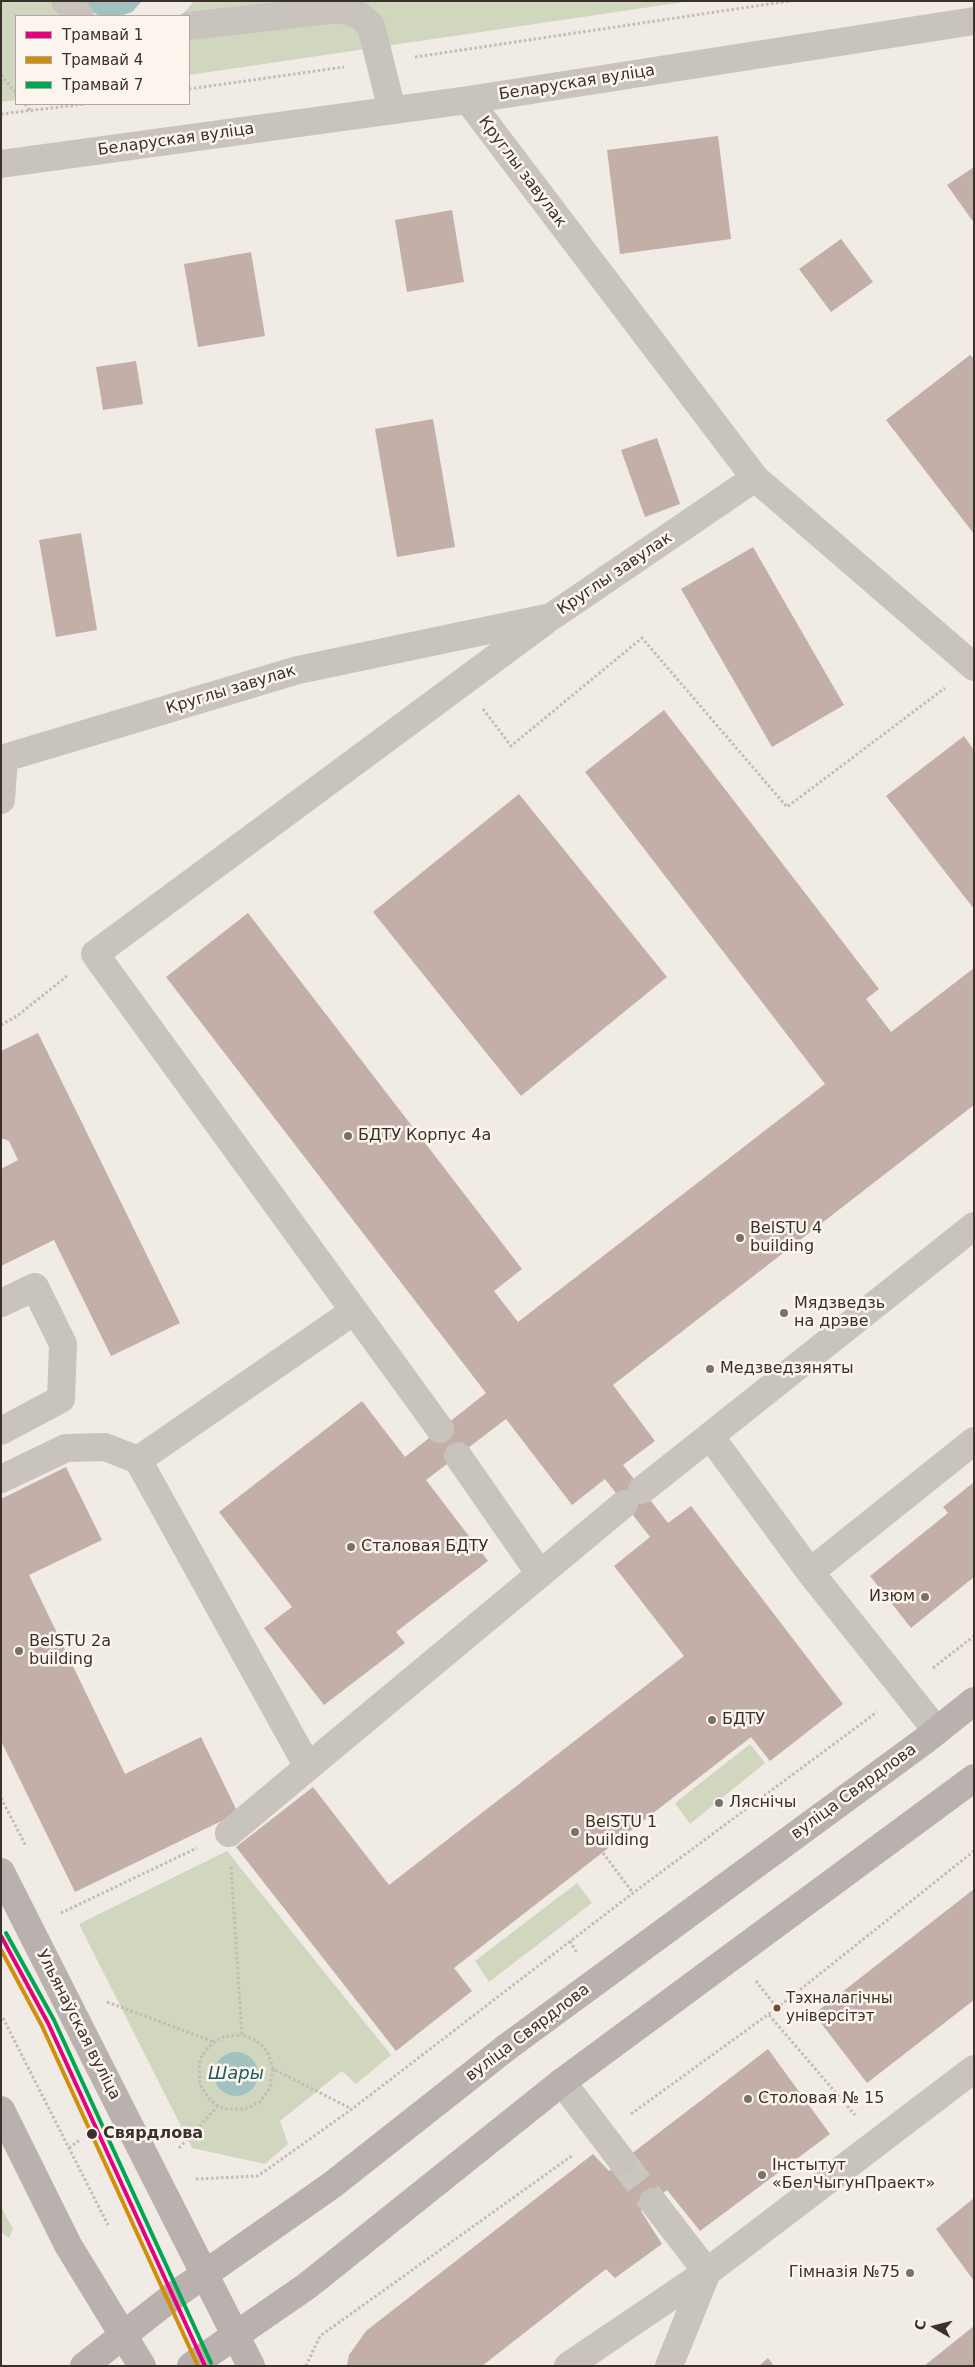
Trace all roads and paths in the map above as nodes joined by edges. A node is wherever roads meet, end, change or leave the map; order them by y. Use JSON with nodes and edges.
{"nodes":[{"id":1,"x":66,"y":1,"type":"edge"},
{"id":2,"x":221,"y":1,"type":"edge"},
{"id":3,"x":789,"y":1,"type":"edge"},
{"id":4,"x":79,"y":15,"type":"edge"},
{"id":5,"x":974,"y":21,"type":"edge"},
{"id":6,"x":198,"y":25,"type":"edge"},
{"id":7,"x":380,"y":62,"type":"junction"},
{"id":8,"x":1,"y":75,"type":"edge"},
{"id":9,"x":190,"y":89,"type":"edge"},
{"id":10,"x":15,"y":92,"type":"edge"},
{"id":11,"x":468,"y":100,"type":"junction"},
{"id":12,"x":26,"y":105,"type":"edge"},
{"id":13,"x":77,"y":105,"type":"edge"},
{"id":14,"x":392,"y":110,"type":"junction"},
{"id":15,"x":31,"y":111,"type":"junction"},
{"id":16,"x":1,"y":114,"type":"edge"},
{"id":17,"x":1,"y":164,"type":"edge"},
{"id":18,"x":756,"y":478,"type":"junction"},
{"id":19,"x":551,"y":617,"type":"junction"},
{"id":20,"x":974,"y":666,"type":"edge"},
{"id":21,"x":462,"y":681,"type":"junction"},
{"id":22,"x":2,"y":759,"type":"edge"},
{"id":23,"x":1,"y":800,"type":"edge"},
{"id":24,"x":95,"y":954,"type":"junction"},
{"id":25,"x":1,"y":1025,"type":"edge"},
{"id":26,"x":974,"y":1226,"type":"edge"},
{"id":27,"x":1,"y":1303,"type":"edge"},
{"id":28,"x":354,"y":1311,"type":"junction"},
{"id":29,"x":440,"y":1429,"type":"dead end"},
{"id":30,"x":1,"y":1430,"type":"edge"},
{"id":31,"x":710,"y":1436,"type":"junction"},
{"id":32,"x":974,"y":1442,"type":"edge"},
{"id":33,"x":458,"y":1456,"type":"dead end"},
{"id":34,"x":138,"y":1460,"type":"junction"},
{"id":35,"x":1,"y":1479,"type":"edge"},
{"id":36,"x":810,"y":1572,"type":"junction"},
{"id":37,"x":540,"y":1574,"type":"junction"},
{"id":38,"x":974,"y":1636,"type":"edge"},
{"id":39,"x":904,"y":1691,"type":"junction"},
{"id":40,"x":974,"y":1701,"type":"edge"},
{"id":41,"x":937,"y":1731,"type":"junction"},
{"id":42,"x":308,"y":1767,"type":"junction"},
{"id":43,"x":974,"y":1778,"type":"edge"},
{"id":44,"x":1,"y":1798,"type":"edge"},
{"id":45,"x":229,"y":1833,"type":"junction"},
{"id":46,"x":28,"y":1851,"type":"dead end"},
{"id":47,"x":974,"y":1851,"type":"edge"},
{"id":48,"x":603,"y":1852,"type":"dead end"},
{"id":49,"x":1,"y":1872,"type":"edge"},
{"id":50,"x":633,"y":1893,"type":"junction"},
{"id":51,"x":56,"y":1904,"type":"dead end"},
{"id":52,"x":60,"y":1913,"type":"junction"},
{"id":53,"x":65,"y":1922,"type":"dead end"},
{"id":54,"x":109,"y":2010,"type":"dead end"},
{"id":55,"x":769,"y":2014,"type":"junction"},
{"id":56,"x":3,"y":2018,"type":"dead end"},
{"id":57,"x":242,"y":2035,"type":"junction"},
{"id":58,"x":214,"y":2042,"type":"junction"},
{"id":59,"x":273,"y":2069,"type":"junction"},
{"id":60,"x":974,"y":2069,"type":"edge"},
{"id":61,"x":562,"y":2082,"type":"junction"},
{"id":62,"x":218,"y":2106,"type":"junction"},
{"id":63,"x":352,"y":2109,"type":"junction"},
{"id":64,"x":1,"y":2110,"type":"edge"},
{"id":65,"x":602,"y":2135,"type":"junction"},
{"id":66,"x":81,"y":2140,"type":"dead end"},
{"id":67,"x":174,"y":2140,"type":"dead end"},
{"id":68,"x":878,"y":2142,"type":"junction"},
{"id":69,"x":69,"y":2148,"type":"junction"},
{"id":70,"x":179,"y":2148,"type":"junction"},
{"id":71,"x":183,"y":2156,"type":"dead end"},
{"id":72,"x":622,"y":2161,"type":"tunnel mouth"},
{"id":73,"x":192,"y":2172,"type":"dead end"},
{"id":74,"x":653,"y":2202,"type":"tunnel mouth"},
{"id":75,"x":108,"y":2225,"type":"dead end"},
{"id":76,"x":707,"y":2272,"type":"junction"},
{"id":77,"x":204,"y":2275,"type":"junction"},
{"id":78,"x":234,"y":2334,"type":"junction"},
{"id":79,"x":121,"y":2335,"type":"junction"},
{"id":80,"x":84,"y":2366,"type":"edge"},
{"id":81,"x":142,"y":2366,"type":"edge"},
{"id":82,"x":191,"y":2366,"type":"edge"},
{"id":83,"x":251,"y":2366,"type":"edge"},
{"id":84,"x":306,"y":2366,"type":"edge"},
{"id":85,"x":568,"y":2366,"type":"edge"},
{"id":86,"x":669,"y":2366,"type":"edge"}],
"edges":[{"from":1,"to":4,"type":"street"},
{"from":2,"to":6,"type":"street"},
{"from":3,"to":7,"type":"path"},
{"from":5,"to":11,"type":"street","name":"Беларуская вуліца"},
{"from":6,"to":7,"type":"street"},
{"from":7,"to":9,"type":"path"},
{"from":7,"to":14,"type":"street"},
{"from":8,"to":10,"type":"path"},
{"from":11,"to":14,"type":"street","name":"Беларуская вуліца"},
{"from":11,"to":18,"type":"street","name":"Круглы завулак"},
{"from":12,"to":15,"type":"path"},
{"from":13,"to":15,"type":"path"},
{"from":14,"to":17,"type":"street","name":"Беларуская вуліца"},
{"from":15,"to":16,"type":"path"},
{"from":18,"to":19,"type":"street","name":"Круглы завулак"},
{"from":18,"to":20,"type":"street"},
{"from":19,"to":21,"type":"street"},
{"from":19,"to":22,"type":"street","name":"Круглы завулак"},
{"from":20,"to":21,"type":"path"},
{"from":21,"to":24,"type":"street"},
{"from":22,"to":23,"type":"street"},
{"from":24,"to":25,"type":"path"},
{"from":24,"to":28,"type":"street"},
{"from":26,"to":31,"type":"street"},
{"from":27,"to":30,"type":"street"},
{"from":28,"to":29,"type":"street"},
{"from":28,"to":34,"type":"street"},
{"from":31,"to":36,"type":"street"},
{"from":31,"to":37,"type":"street"},
{"from":32,"to":36,"type":"street"},
{"from":33,"to":37,"type":"street"},
{"from":34,"to":35,"type":"street"},
{"from":34,"to":42,"type":"street"},
{"from":36,"to":39,"type":"street"},
{"from":37,"to":42,"type":"street"},
{"from":38,"to":39,"type":"path"},
{"from":39,"to":41,"type":"street"},
{"from":39,"to":50,"type":"path"},
{"from":40,"to":41,"type":"main road","name":"вуліца Свярдлова"},
{"from":41,"to":77,"type":"main road","name":"вуліца Свярдлова"},
{"from":42,"to":45,"type":"street"},
{"from":43,"to":61,"type":"main road"},
{"from":44,"to":46,"type":"path"},
{"from":45,"to":52,"type":"path"},
{"from":45,"to":57,"type":"path"},
{"from":47,"to":55,"type":"path"},
{"from":48,"to":50,"type":"path"},
{"from":49,"to":77,"type":"main road","name":"Ульянаўская вуліца"},
{"from":50,"to":63,"type":"path"},
{"from":51,"to":52,"type":"path"},
{"from":52,"to":53,"type":"path"},
{"from":54,"to":58,"type":"path"},
{"from":55,"to":65,"type":"path"},
{"from":55,"to":68,"type":"path"},
{"from":56,"to":69,"type":"path"},
{"from":57,"to":58,"type":"path"},
{"from":57,"to":59,"type":"path"},
{"from":58,"to":62,"type":"path"},
{"from":59,"to":62,"type":"path"},
{"from":59,"to":63,"type":"path"},
{"from":60,"to":68,"type":"street"},
{"from":61,"to":65,"type":"street"},
{"from":61,"to":78,"type":"main road"},
{"from":62,"to":70,"type":"path"},
{"from":63,"to":73,"type":"path"},
{"from":64,"to":79,"type":"main road"},
{"from":65,"to":72,"type":"street"},
{"from":65,"to":84,"type":"path"},
{"from":66,"to":69,"type":"path"},
{"from":67,"to":70,"type":"path"},
{"from":68,"to":76,"type":"street"},
{"from":69,"to":75,"type":"path"},
{"from":70,"to":71,"type":"path"},
{"from":74,"to":76,"type":"street"},
{"from":76,"to":85,"type":"street"},
{"from":76,"to":86,"type":"street"},
{"from":77,"to":78,"type":"main road","name":"Ульянаўская вуліца"},
{"from":77,"to":79,"type":"main road","name":"вуліца Свярдлова"},
{"from":78,"to":82,"type":"main road"},
{"from":78,"to":83,"type":"main road","name":"Ульянаўская вуліца"},
{"from":79,"to":80,"type":"main road","name":"вуліца Свярдлова"},
{"from":79,"to":81,"type":"main road"}]}
